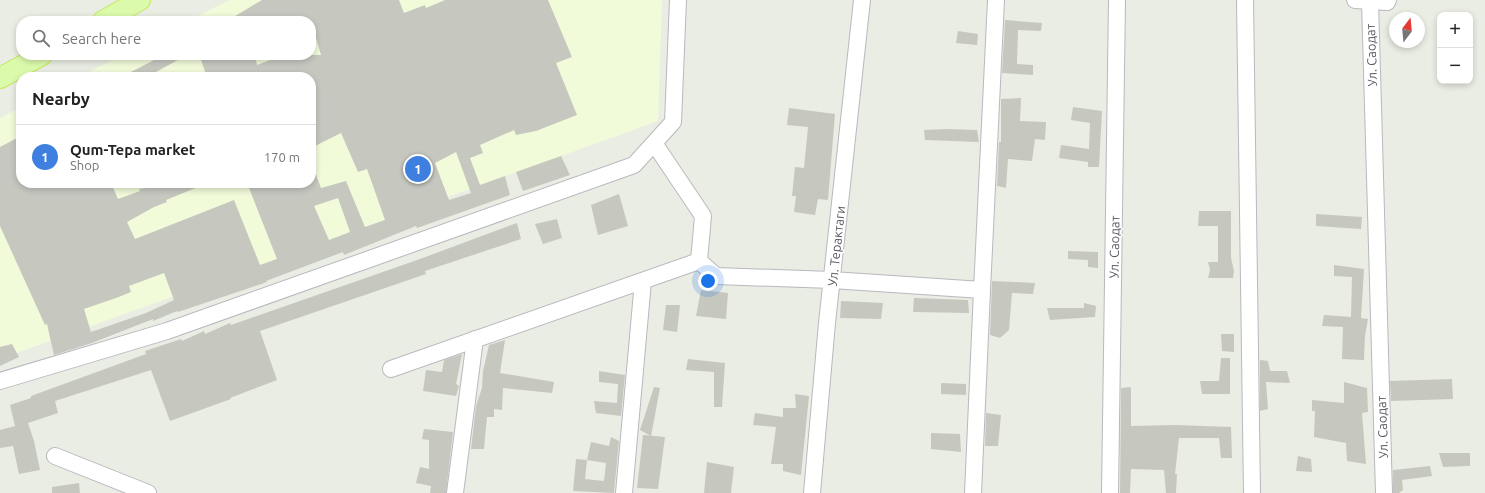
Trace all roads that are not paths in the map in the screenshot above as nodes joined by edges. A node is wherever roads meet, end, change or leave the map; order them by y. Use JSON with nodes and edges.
{"nodes":[{"id":1,"x":140,"y":0,"type":"edge"},
{"id":2,"x":678,"y":0,"type":"edge"},
{"id":3,"x":862,"y":0,"type":"edge"},
{"id":4,"x":996,"y":0,"type":"edge"},
{"id":5,"x":1117,"y":0,"type":"edge"},
{"id":6,"x":1246,"y":0,"type":"edge"},
{"id":7,"x":1362,"y":0,"type":"edge"},
{"id":8,"x":1388,"y":0,"type":"edge"},
{"id":9,"x":112,"y":16,"type":"edge"},
{"id":10,"x":33,"y":60,"type":"edge"},
{"id":11,"x":0,"y":78,"type":"edge"},
{"id":12,"x":654,"y":143,"type":"junction"},
{"id":13,"x":699,"y":261,"type":"junction"},
{"id":14,"x":832,"y":280,"type":"junction"},
{"id":15,"x":643,"y":281,"type":"junction"},
{"id":16,"x":982,"y":290,"type":"junction"},
{"id":17,"x":475,"y":339,"type":"junction"},
{"id":18,"x":391,"y":369,"type":"dead end"},
{"id":19,"x":0,"y":381,"type":"edge"},
{"id":20,"x":55,"y":456,"type":"dead end"},
{"id":21,"x":148,"y":493,"type":"edge"},
{"id":22,"x":455,"y":493,"type":"edge"},
{"id":23,"x":624,"y":493,"type":"edge"},
{"id":24,"x":812,"y":493,"type":"edge"},
{"id":25,"x":973,"y":493,"type":"edge"},
{"id":26,"x":1110,"y":493,"type":"edge"},
{"id":27,"x":1252,"y":493,"type":"edge"},
{"id":28,"x":1384,"y":493,"type":"edge"}],
"edges":[{"from":1,"to":9,"type":"main road"},
{"from":2,"to":12,"type":"street"},
{"from":3,"to":14,"type":"street","name":"Ул. Терактаги"},
{"from":4,"to":16,"type":"street"},
{"from":5,"to":26,"type":"street","name":"Ул. Саодат"},
{"from":6,"to":27,"type":"street"},
{"from":7,"to":8,"type":"street"},
{"from":7,"to":28,"type":"street","name":"Ул. Саодат"},
{"from":10,"to":11,"type":"main road"},
{"from":12,"to":13,"type":"street"},
{"from":12,"to":19,"type":"street"},
{"from":13,"to":14,"type":"street"},
{"from":13,"to":15,"type":"street"},
{"from":14,"to":16,"type":"street"},
{"from":14,"to":24,"type":"street","name":"Ул. Терактаги"},
{"from":15,"to":17,"type":"street"},
{"from":15,"to":23,"type":"street"},
{"from":16,"to":25,"type":"street"},
{"from":17,"to":18,"type":"street"},
{"from":17,"to":22,"type":"street"},
{"from":20,"to":21,"type":"street"}]}
